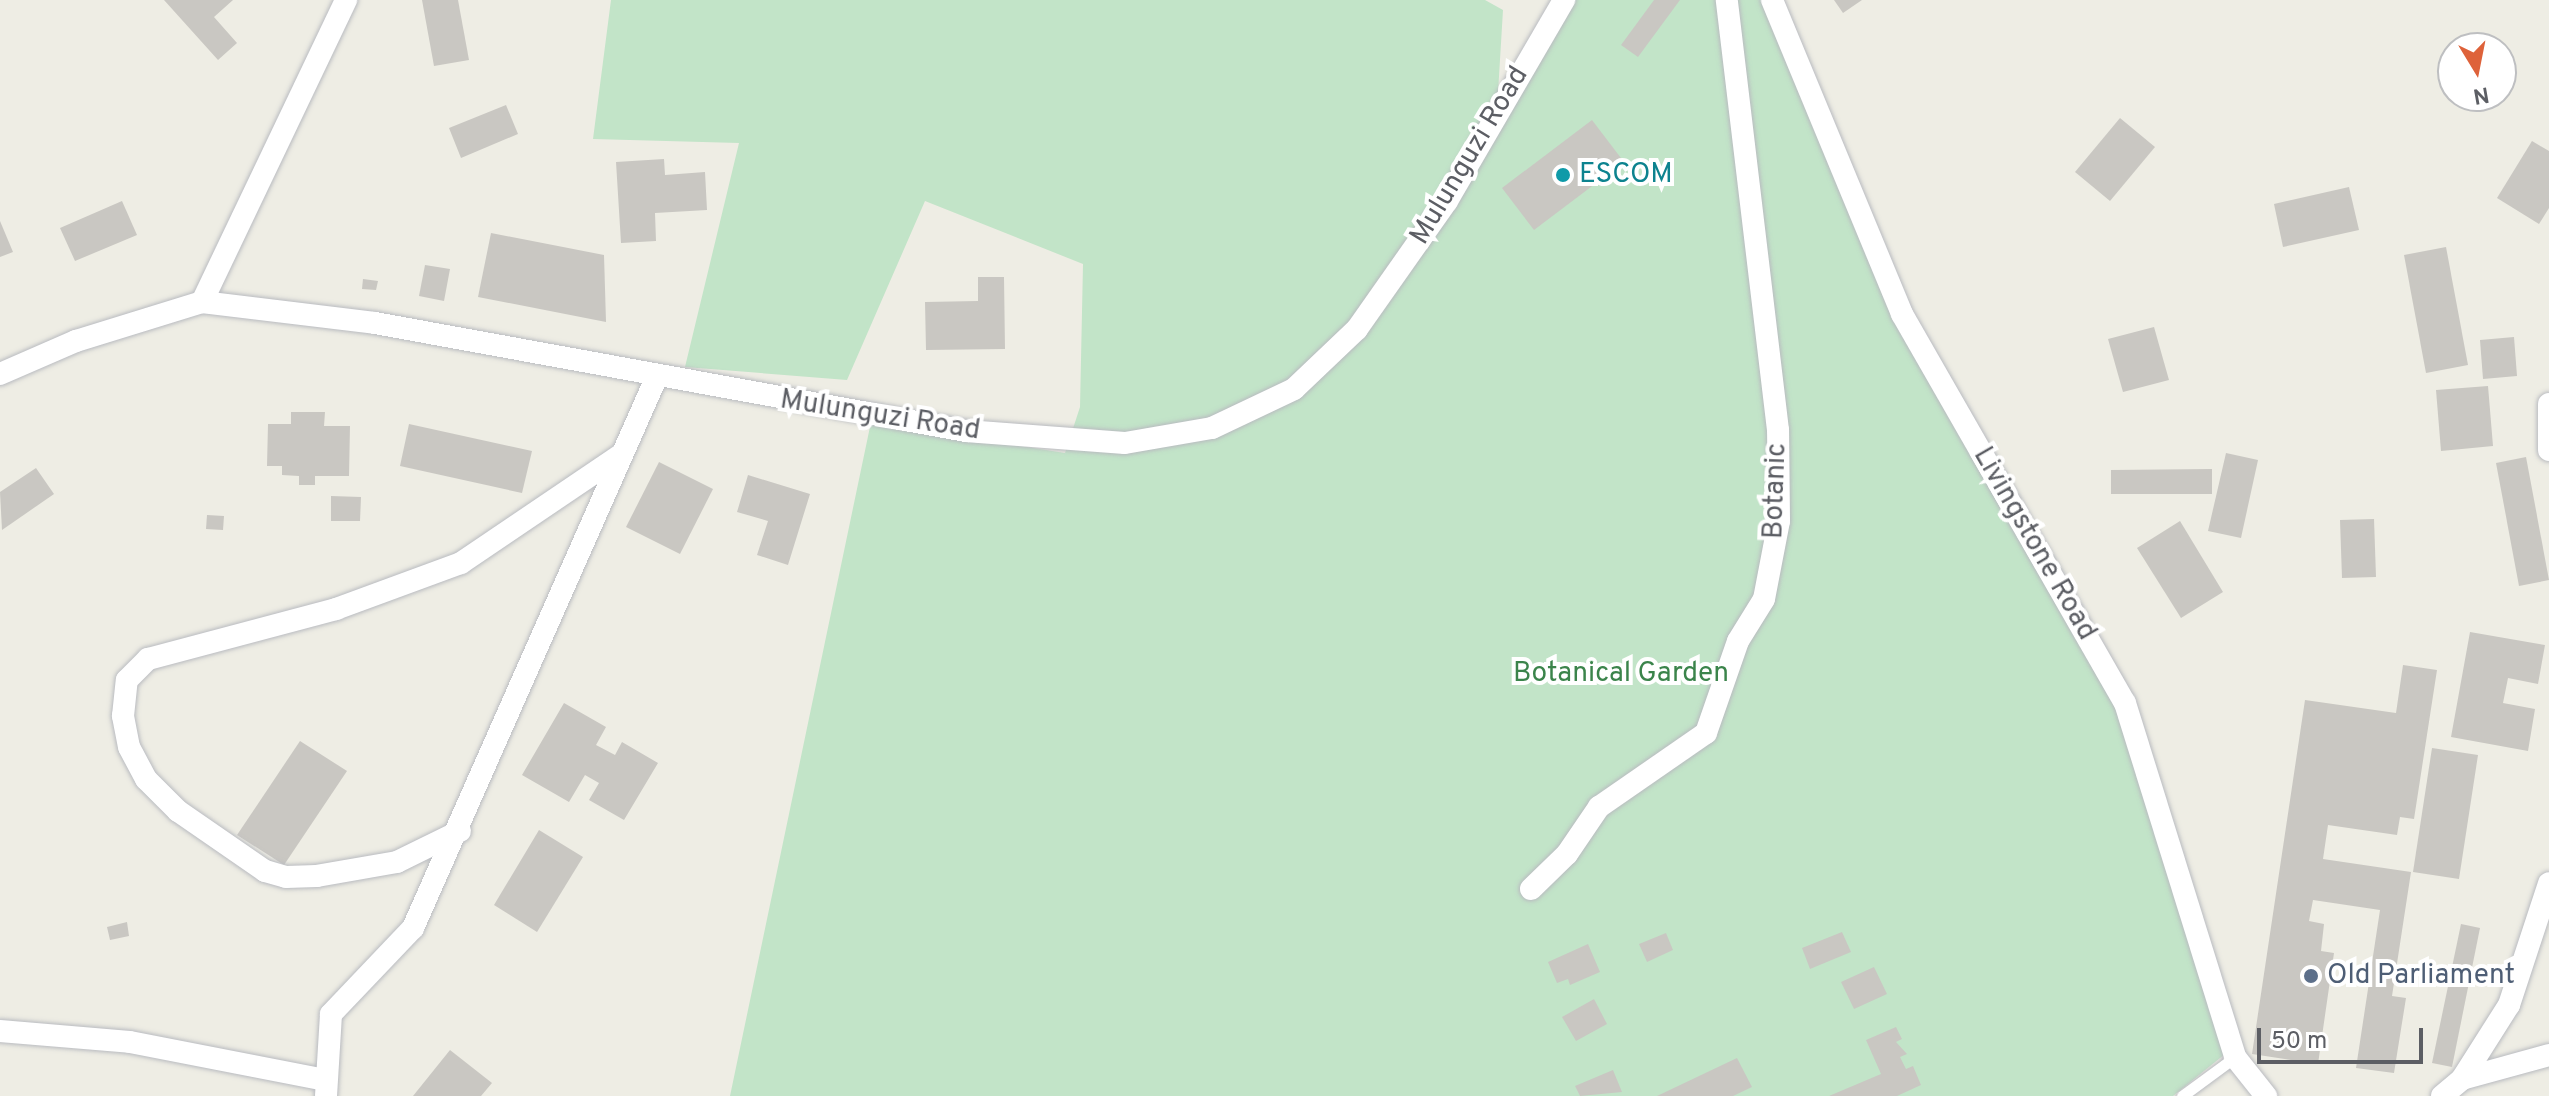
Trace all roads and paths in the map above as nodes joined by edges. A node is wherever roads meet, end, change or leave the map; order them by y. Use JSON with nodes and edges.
{"nodes":[{"id":1,"x":346,"y":0,"type":"edge"},
{"id":2,"x":1564,"y":0,"type":"edge"},
{"id":3,"x":1727,"y":0,"type":"edge"},
{"id":4,"x":1772,"y":0,"type":"edge"},
{"id":5,"x":202,"y":302,"type":"junction"},
{"id":6,"x":0,"y":374,"type":"edge"},
{"id":7,"x":657,"y":376,"type":"junction"},
{"id":8,"x":2549,"y":404,"type":"edge"},
{"id":9,"x":2549,"y":450,"type":"edge"},
{"id":10,"x":622,"y":454,"type":"junction"},
{"id":11,"x":460,"y":831,"type":"junction"},
{"id":12,"x":2549,"y":883,"type":"edge"},
{"id":13,"x":1531,"y":889,"type":"dead end"},
{"id":14,"x":0,"y":1031,"type":"edge"},
{"id":15,"x":2549,"y":1055,"type":"edge"},
{"id":16,"x":2235,"y":1057,"type":"junction"},
{"id":17,"x":2462,"y":1079,"type":"junction"},
{"id":18,"x":326,"y":1088,"type":"edge"},
{"id":19,"x":2182,"y":1096,"type":"edge"},
{"id":20,"x":2266,"y":1096,"type":"edge"},
{"id":21,"x":2442,"y":1096,"type":"edge"}],
"edges":[{"from":1,"to":5,"type":"street"},
{"from":2,"to":7,"type":"street","name":"Mulunguzi Road"},
{"from":3,"to":13,"type":"street","name":"Botanic"},
{"from":4,"to":16,"type":"street","name":"Livingstone Road"},
{"from":5,"to":6,"type":"street","name":"Mulunguzi Road"},
{"from":5,"to":7,"type":"street","name":"Mulunguzi Road"},
{"from":7,"to":10,"type":"street"},
{"from":8,"to":9,"type":"street"},
{"from":10,"to":11,"type":"street"},
{"from":10,"to":11,"type":"street"},
{"from":11,"to":18,"type":"street"},
{"from":12,"to":17,"type":"street"},
{"from":14,"to":18,"type":"street"},
{"from":15,"to":17,"type":"street"},
{"from":16,"to":19,"type":"lane"},
{"from":16,"to":20,"type":"street","name":"Livingstone Road"},
{"from":17,"to":21,"type":"street"}]}
